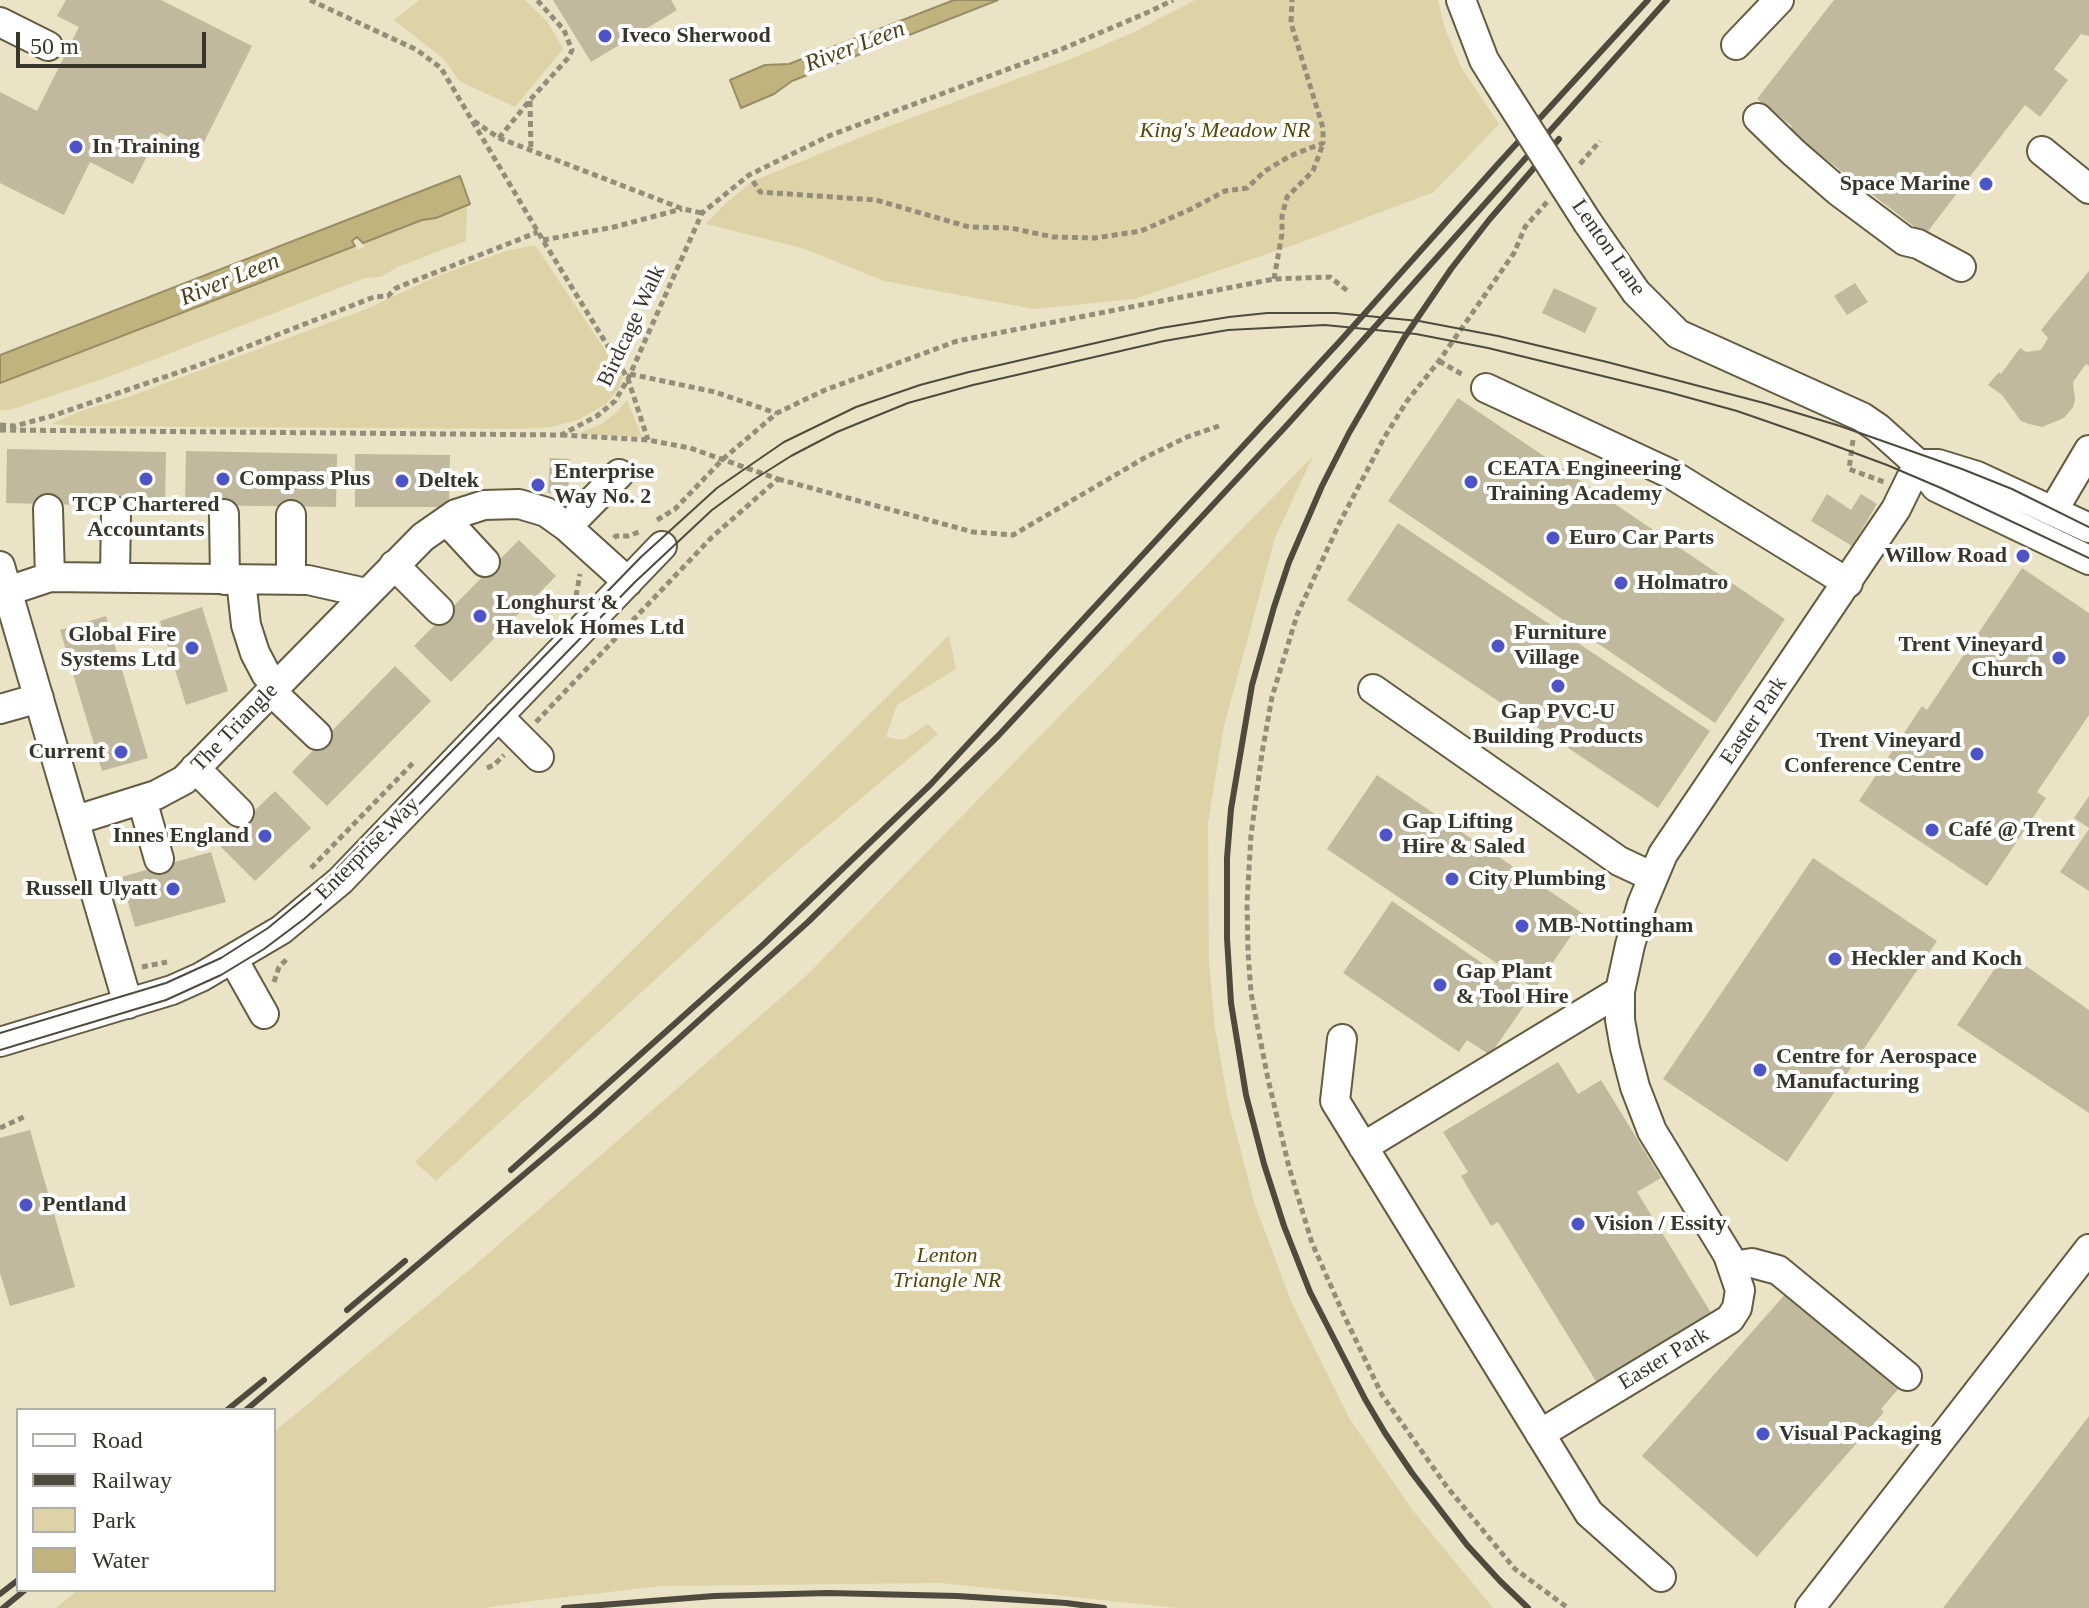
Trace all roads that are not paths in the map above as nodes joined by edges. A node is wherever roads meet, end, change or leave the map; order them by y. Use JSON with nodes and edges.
{"nodes":[{"id":1,"x":1461,"y":0,"type":"edge"},
{"id":2,"x":1779,"y":0,"type":"edge"},
{"id":3,"x":0,"y":22,"type":"edge"},
{"id":4,"x":1736,"y":45,"type":"dead end"},
{"id":5,"x":48,"y":46,"type":"dead end"},
{"id":6,"x":1758,"y":118,"type":"dead end"},
{"id":7,"x":2042,"y":151,"type":"dead end"},
{"id":8,"x":2089,"y":189,"type":"edge"},
{"id":9,"x":1961,"y":267,"type":"dead end"},
{"id":10,"x":1486,"y":388,"type":"dead end"},
{"id":11,"x":2089,"y":450,"type":"edge"},
{"id":12,"x":1918,"y":464,"type":"junction"},
{"id":13,"x":619,"y":474,"type":"dead end"},
{"id":14,"x":48,"y":509,"type":"dead end"},
{"id":15,"x":2053,"y":511,"type":"junction"},
{"id":16,"x":116,"y":512,"type":"dead end"},
{"id":17,"x":224,"y":514,"type":"dead end"},
{"id":18,"x":291,"y":515,"type":"dead end"},
{"id":19,"x":447,"y":521,"type":"junction"},
{"id":20,"x":567,"y":527,"type":"junction"},
{"id":21,"x":2089,"y":528,"type":"edge"},
{"id":22,"x":654,"y":532,"type":"road end"},
{"id":23,"x":394,"y":554,"type":"junction"},
{"id":24,"x":2079,"y":555,"type":"edge"},
{"id":25,"x":485,"y":562,"type":"dead end"},
{"id":26,"x":2,"y":574,"type":"edge"},
{"id":27,"x":50,"y":577,"type":"junction"},
{"id":28,"x":115,"y":577,"type":"junction"},
{"id":29,"x":233,"y":580,"type":"junction"},
{"id":30,"x":291,"y":580,"type":"junction"},
{"id":31,"x":628,"y":582,"type":"junction"},
{"id":32,"x":1848,"y":583,"type":"junction"},
{"id":33,"x":366,"y":593,"type":"junction"},
{"id":34,"x":439,"y":610,"type":"dead end"},
{"id":35,"x":10,"y":636,"type":"edge"},
{"id":36,"x":274,"y":688,"type":"junction"},
{"id":37,"x":1373,"y":689,"type":"dead end"},
{"id":38,"x":39,"y":698,"type":"junction"},
{"id":39,"x":0,"y":709,"type":"edge"},
{"id":40,"x":498,"y":716,"type":"junction"},
{"id":41,"x":317,"y":735,"type":"dead end"},
{"id":42,"x":539,"y":757,"type":"dead end"},
{"id":43,"x":195,"y":768,"type":"junction"},
{"id":44,"x":142,"y":800,"type":"junction"},
{"id":45,"x":239,"y":812,"type":"dead end"},
{"id":46,"x":76,"y":820,"type":"junction"},
{"id":47,"x":159,"y":859,"type":"dead end"},
{"id":48,"x":1653,"y":877,"type":"junction"},
{"id":49,"x":233,"y":959,"type":"junction"},
{"id":50,"x":1620,"y":991,"type":"junction"},
{"id":51,"x":128,"y":1004,"type":"junction"},
{"id":52,"x":264,"y":1014,"type":"dead end"},
{"id":53,"x":1342,"y":1039,"type":"dead end"},
{"id":54,"x":0,"y":1042,"type":"edge"},
{"id":55,"x":1363,"y":1147,"type":"junction"},
{"id":56,"x":2089,"y":1249,"type":"edge"},
{"id":57,"x":1732,"y":1266,"type":"junction"},
{"id":58,"x":1907,"y":1376,"type":"dead end"},
{"id":59,"x":1540,"y":1434,"type":"junction"},
{"id":60,"x":1661,"y":1577,"type":"dead end"},
{"id":61,"x":1810,"y":1608,"type":"edge"}],
"edges":[{"from":1,"to":12,"type":"street","name":"Lenton Lane","bridge":true},
{"from":2,"to":4,"type":"street"},
{"from":3,"to":5,"type":"street"},
{"from":6,"to":9,"type":"street"},
{"from":7,"to":8,"type":"street"},
{"from":10,"to":32,"type":"street"},
{"from":11,"to":15,"type":"street"},
{"from":12,"to":15,"type":"street"},
{"from":12,"to":24,"type":"street","name":"Lenton Lane"},
{"from":12,"to":32,"type":"street","name":"Easter Park"},
{"from":13,"to":20,"type":"street"},
{"from":14,"to":27,"type":"street"},
{"from":15,"to":21,"type":"street"},
{"from":15,"to":24,"type":"street"},
{"from":16,"to":28,"type":"street"},
{"from":17,"to":29,"type":"street"},
{"from":18,"to":30,"type":"street"},
{"from":19,"to":20,"type":"street","name":"The Triangle"},
{"from":19,"to":23,"type":"street","name":"The Triangle"},
{"from":19,"to":25,"type":"street"},
{"from":20,"to":31,"type":"street","name":"The Triangle"},
{"from":22,"to":31,"type":"street","name":"Enterprise Way"},
{"from":23,"to":33,"type":"street","name":"The Triangle"},
{"from":23,"to":34,"type":"street"},
{"from":26,"to":27,"type":"street"},
{"from":26,"to":35,"type":"street"},
{"from":27,"to":28,"type":"street"},
{"from":28,"to":29,"type":"street"},
{"from":29,"to":30,"type":"street"},
{"from":29,"to":36,"type":"street"},
{"from":30,"to":33,"type":"street"},
{"from":31,"to":40,"type":"street","name":"Enterprise Way"},
{"from":32,"to":48,"type":"street","name":"Easter Park"},
{"from":33,"to":36,"type":"street","name":"The Triangle"},
{"from":35,"to":38,"type":"street"},
{"from":36,"to":41,"type":"street"},
{"from":36,"to":43,"type":"street","name":"The Triangle"},
{"from":37,"to":48,"type":"street"},
{"from":38,"to":39,"type":"street"},
{"from":38,"to":46,"type":"street"},
{"from":40,"to":42,"type":"street"},
{"from":40,"to":49,"type":"street","name":"Enterprise Way"},
{"from":43,"to":44,"type":"street","name":"The Triangle"},
{"from":43,"to":45,"type":"street"},
{"from":44,"to":46,"type":"street","name":"The Triangle"},
{"from":44,"to":47,"type":"street"},
{"from":46,"to":51,"type":"street"},
{"from":48,"to":50,"type":"street","name":"Easter Park"},
{"from":49,"to":51,"type":"street","name":"Enterprise Way"},
{"from":49,"to":52,"type":"street"},
{"from":50,"to":55,"type":"street"},
{"from":50,"to":57,"type":"street","name":"Easter Park"},
{"from":51,"to":54,"type":"street","name":"Enterprise Way"},
{"from":53,"to":55,"type":"street"},
{"from":55,"to":59,"type":"street"},
{"from":56,"to":61,"type":"street"},
{"from":57,"to":58,"type":"street"},
{"from":57,"to":59,"type":"street","name":"Easter Park"},
{"from":59,"to":60,"type":"street"}]}
